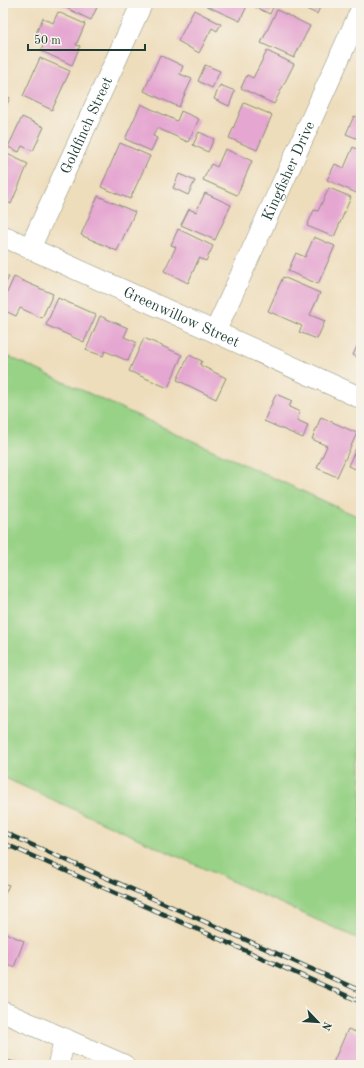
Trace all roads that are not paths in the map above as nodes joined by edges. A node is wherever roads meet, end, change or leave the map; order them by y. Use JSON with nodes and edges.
{"nodes":[{"id":1,"x":142,"y":3,"type":"edge"},
{"id":2,"x":361,"y":10,"type":"edge"},
{"id":3,"x":3,"y":236,"type":"edge"},
{"id":4,"x":30,"y":248,"type":"junction"},
{"id":5,"x":215,"y":332,"type":"junction"},
{"id":6,"x":361,"y":398,"type":"edge"},
{"id":7,"x":3,"y":1012,"type":"edge"},
{"id":8,"x":65,"y":1039,"type":"junction"},
{"id":9,"x":58,"y":1065,"type":"edge"},
{"id":10,"x":124,"y":1065,"type":"edge"}],
"edges":[{"from":1,"to":4,"type":"street","name":"Goldfinch Street"},
{"from":2,"to":5,"type":"street","name":"Kingfisher Drive"},
{"from":3,"to":4,"type":"street","name":"Greenwillow Street"},
{"from":4,"to":5,"type":"street","name":"Greenwillow Street"},
{"from":5,"to":6,"type":"street","name":"Greenwillow Street"},
{"from":7,"to":8,"type":"street"},
{"from":8,"to":9,"type":"street"},
{"from":8,"to":10,"type":"street"}]}
